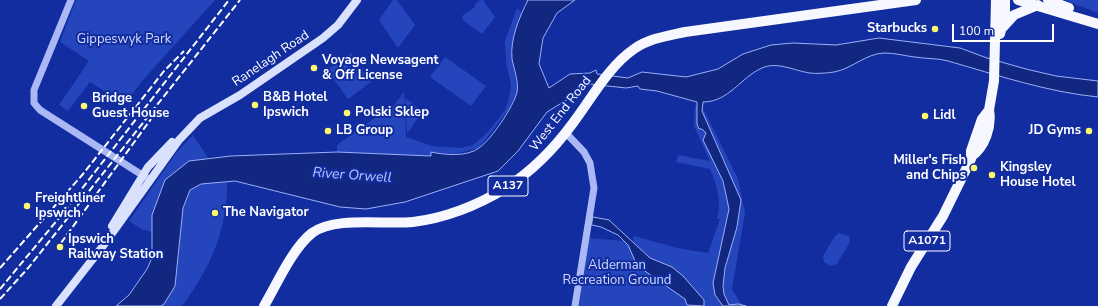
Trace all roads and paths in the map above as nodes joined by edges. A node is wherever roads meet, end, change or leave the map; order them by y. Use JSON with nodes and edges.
{"nodes":[{"id":1,"x":71,"y":0,"type":"edge"},
{"id":2,"x":357,"y":0,"type":"edge"},
{"id":3,"x":916,"y":0,"type":"edge"},
{"id":4,"x":996,"y":0,"type":"edge"},
{"id":5,"x":1006,"y":0,"type":"edge"},
{"id":6,"x":1018,"y":0,"type":"edge"},
{"id":7,"x":1048,"y":0,"type":"edge"},
{"id":8,"x":1038,"y":5,"type":"junction"},
{"id":9,"x":1094,"y":23,"type":"edge"},
{"id":10,"x":1002,"y":29,"type":"junction"},
{"id":11,"x":996,"y":46,"type":"junction"},
{"id":12,"x":566,"y":133,"type":"junction"},
{"id":13,"x":146,"y":178,"type":"junction"},
{"id":14,"x":56,"y":306,"type":"edge"},
{"id":15,"x":264,"y":306,"type":"edge"},
{"id":16,"x":575,"y":306,"type":"edge"},
{"id":17,"x":892,"y":306,"type":"edge"}],
"edges":[{"from":1,"to":13,"type":"street"},
{"from":2,"to":13,"type":"main road","name":"Ranelagh Road"},
{"from":3,"to":12,"type":"main road","name":"West End Road","number":"A137"},
{"from":4,"to":11,"type":"main road","number":"A1071"},
{"from":5,"to":10,"type":"main road","number":"A1071"},
{"from":6,"to":8,"type":"main road"},
{"from":7,"to":9,"type":"main road"},
{"from":8,"to":9,"type":"main road"},
{"from":8,"to":10,"type":"main road"},
{"from":10,"to":11,"type":"main road","number":"A1071"},
{"from":11,"to":17,"type":"main road","number":"A1071"},
{"from":12,"to":15,"type":"main road","name":"West End Road","number":"A137"},
{"from":12,"to":16,"type":"street"},
{"from":13,"to":14,"type":"main road","name":"Ranelagh Road"}]}
